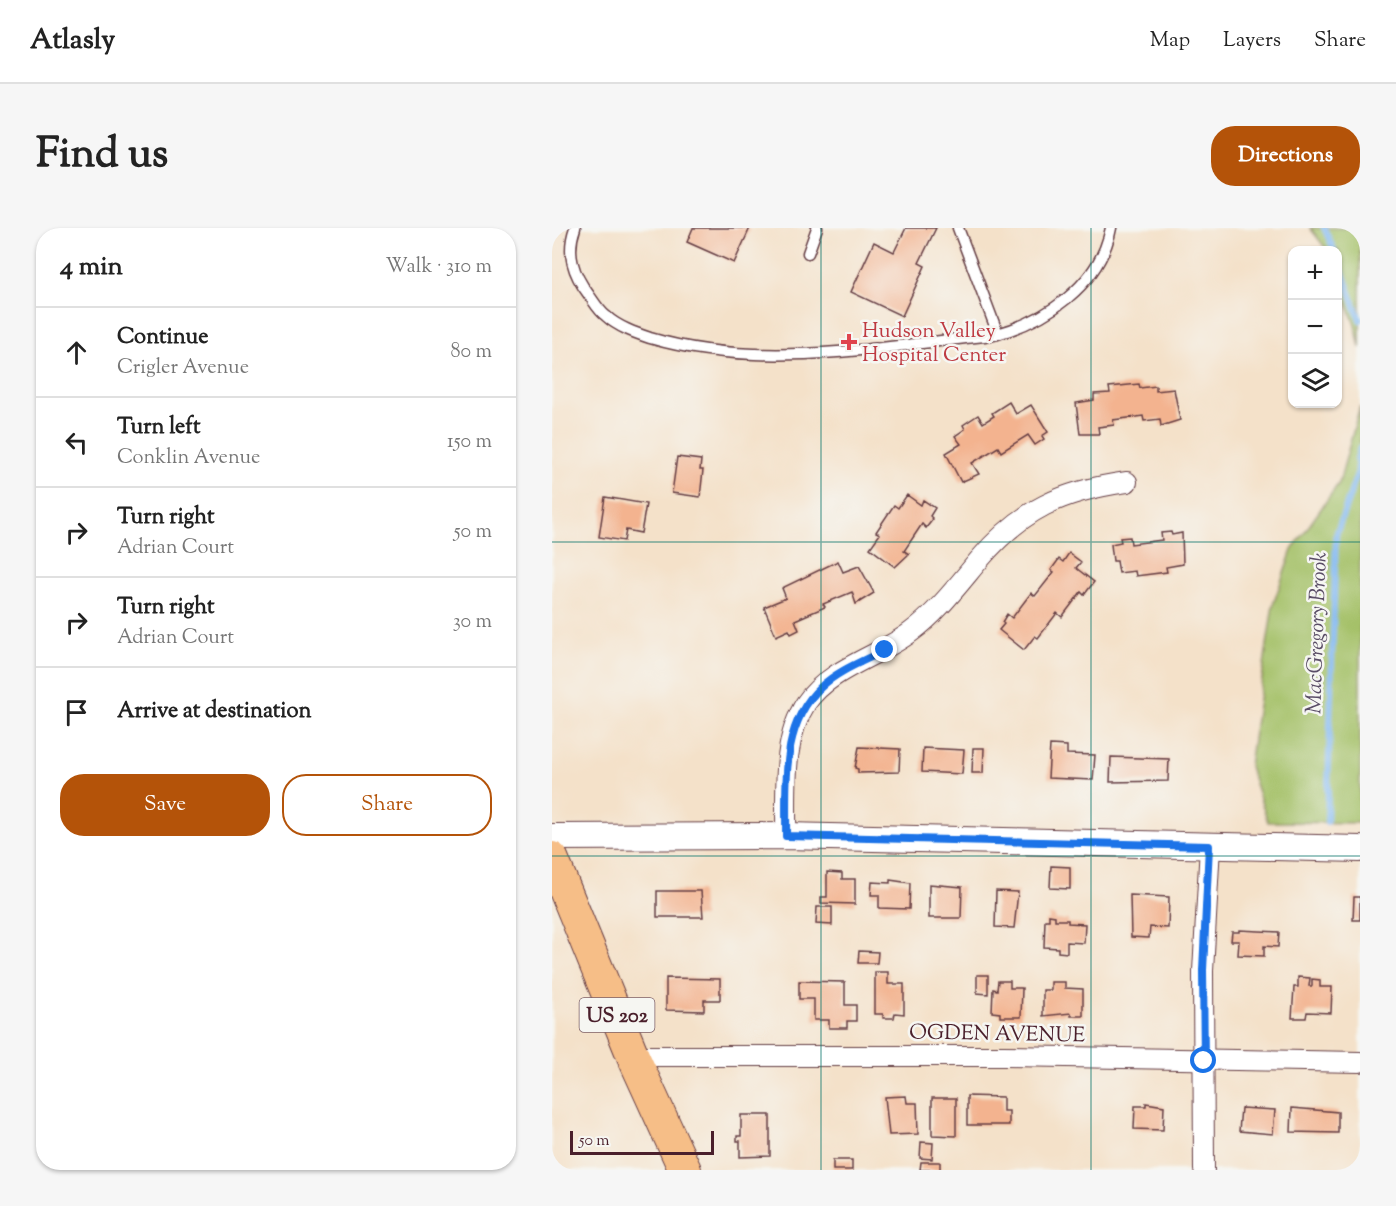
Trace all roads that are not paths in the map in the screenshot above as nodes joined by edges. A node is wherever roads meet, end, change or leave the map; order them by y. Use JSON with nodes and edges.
{"nodes":[{"id":1,"x":575,"y":228,"type":"edge"},
{"id":2,"x":817,"y":228,"type":"edge"},
{"id":3,"x":958,"y":228,"type":"edge"},
{"id":4,"x":1112,"y":228,"type":"edge"},
{"id":5,"x":808,"y":253,"type":"dead end"},
{"id":6,"x":998,"y":334,"type":"junction"},
{"id":7,"x":1127,"y":482,"type":"dead end"},
{"id":8,"x":786,"y":836,"type":"junction"},
{"id":9,"x":552,"y":837,"type":"edge"},
{"id":10,"x":1209,"y":846,"type":"junction"},
{"id":11,"x":1360,"y":849,"type":"edge"},
{"id":12,"x":552,"y":858,"type":"edge"},
{"id":13,"x":633,"y":1056,"type":"junction"},
{"id":14,"x":1204,"y":1061,"type":"junction"},
{"id":15,"x":1360,"y":1062,"type":"edge"},
{"id":16,"x":685,"y":1170,"type":"edge"},
{"id":17,"x":1204,"y":1170,"type":"edge"}],
"edges":[{"from":1,"to":6,"type":"lane"},
{"from":2,"to":5,"type":"lane"},
{"from":3,"to":6,"type":"lane"},
{"from":4,"to":6,"type":"lane"},
{"from":7,"to":8,"type":"street"},
{"from":8,"to":9,"type":"street"},
{"from":8,"to":10,"type":"street"},
{"from":10,"to":11,"type":"street"},
{"from":10,"to":14,"type":"street"},
{"from":12,"to":13,"type":"main road","number":"US 202"},
{"from":13,"to":14,"type":"street","name":"OGDEN AVENUE"},
{"from":13,"to":16,"type":"main road","number":"US 202"},
{"from":14,"to":15,"type":"street","name":"OGDEN AVENUE"},
{"from":14,"to":17,"type":"street"}]}
